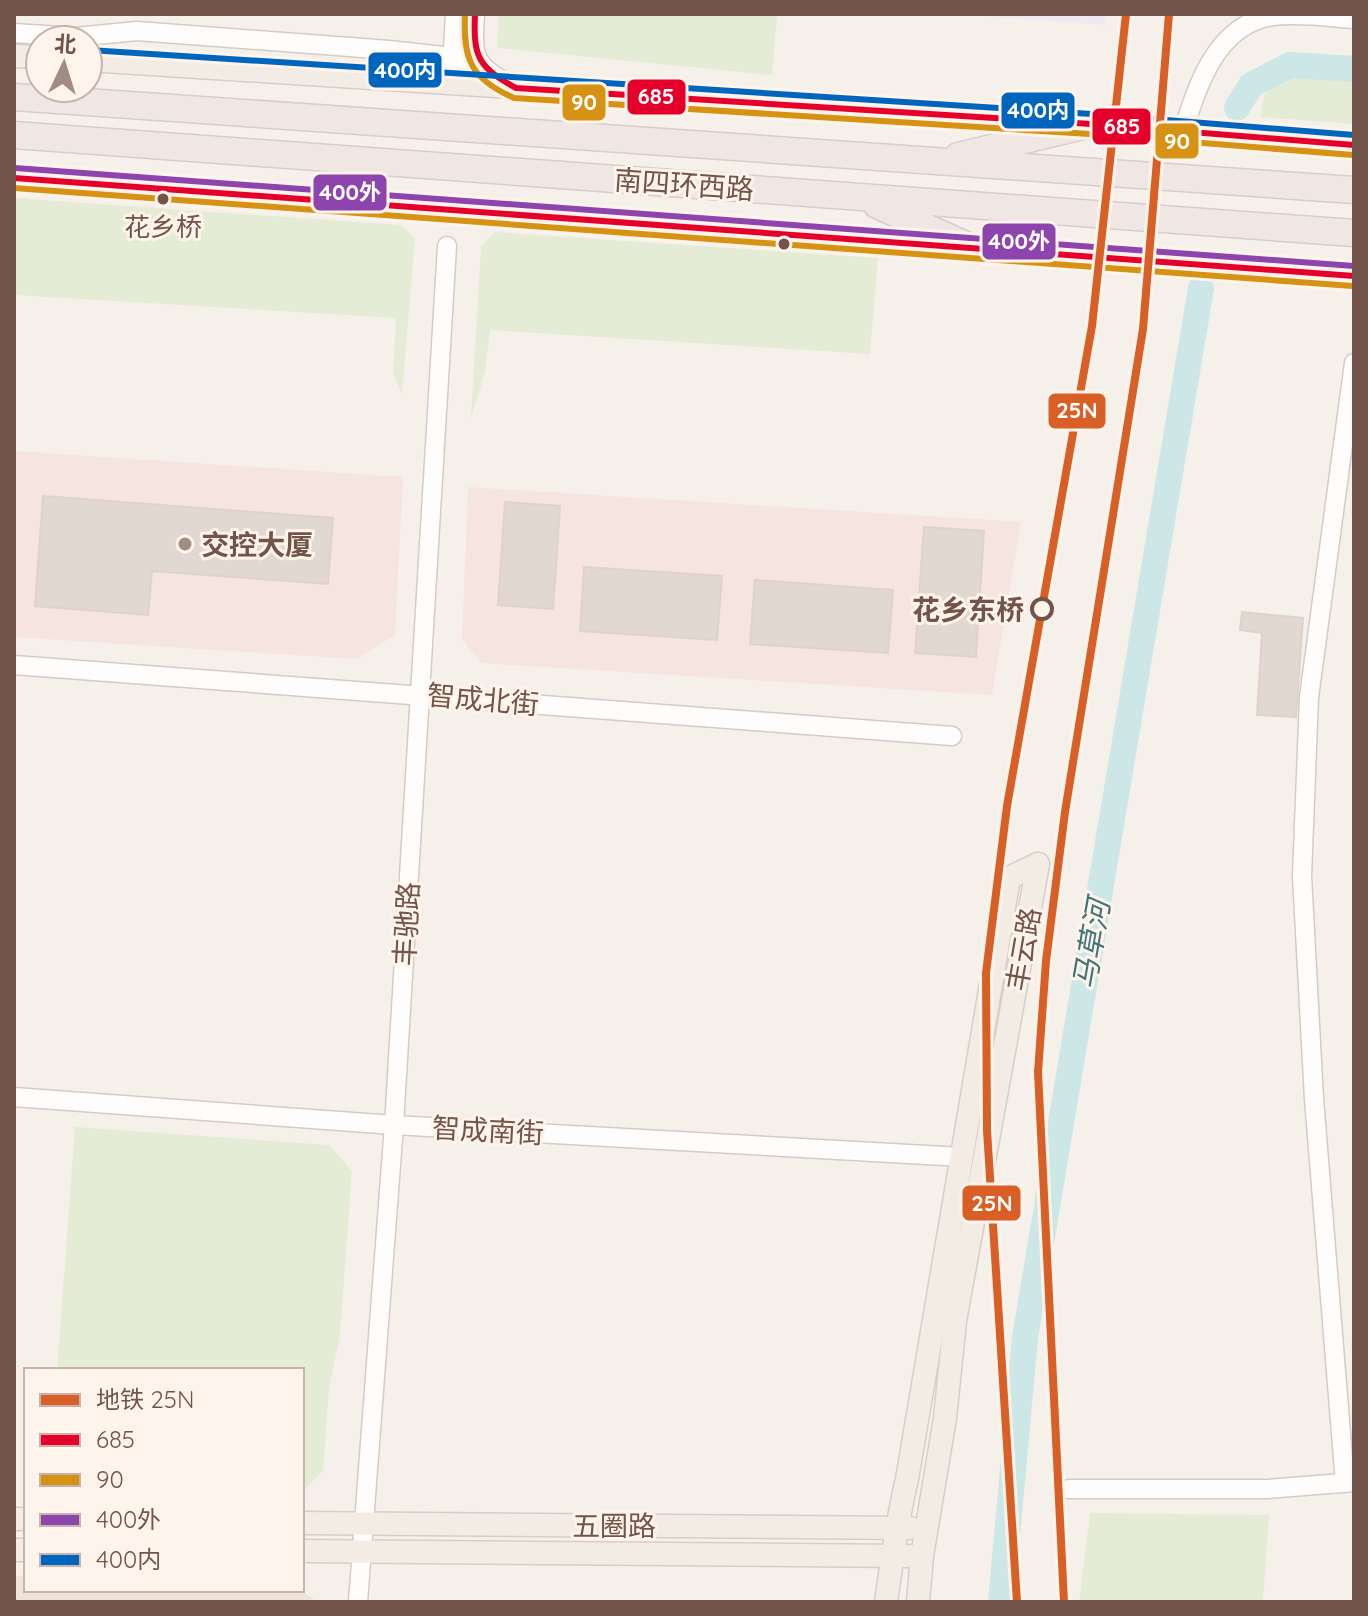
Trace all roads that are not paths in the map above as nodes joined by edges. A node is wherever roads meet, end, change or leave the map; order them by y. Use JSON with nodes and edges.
{"nodes":[{"id":1,"x":455,"y":14,"type":"edge"},
{"id":2,"x":475,"y":14,"type":"edge"},
{"id":3,"x":1354,"y":19,"type":"edge"},
{"id":4,"x":14,"y":33,"type":"edge"},
{"id":5,"x":452,"y":57,"type":"junction"},
{"id":6,"x":104,"y":61,"type":"edge"},
{"id":7,"x":481,"y":65,"type":"junction"},
{"id":8,"x":451,"y":83,"type":"junction"},
{"id":9,"x":516,"y":88,"type":"junction"},
{"id":10,"x":14,"y":97,"type":"edge"},
{"id":11,"x":1091,"y":124,"type":"junction"},
{"id":12,"x":1183,"y":132,"type":"junction"},
{"id":13,"x":14,"y":135,"type":"edge"},
{"id":14,"x":1354,"y":145,"type":"edge"},
{"id":15,"x":935,"y":161,"type":"junction"},
{"id":16,"x":14,"y":178,"type":"edge"},
{"id":17,"x":1354,"y":190,"type":"edge"},
{"id":18,"x":860,"y":197,"type":"junction"},
{"id":19,"x":1354,"y":233,"type":"edge"},
{"id":20,"x":447,"y":246,"type":"dead end"},
{"id":21,"x":977,"y":250,"type":"junction"},
{"id":22,"x":1354,"y":276,"type":"edge"},
{"id":23,"x":1354,"y":363,"type":"edge"},
{"id":24,"x":14,"y":665,"type":"edge"},
{"id":25,"x":420,"y":694,"type":"junction"},
{"id":26,"x":952,"y":736,"type":"dead end"},
{"id":27,"x":14,"y":1097,"type":"edge"},
{"id":28,"x":394,"y":1125,"type":"junction"},
{"id":29,"x":962,"y":1157,"type":"junction"},
{"id":30,"x":1349,"y":1482,"type":"edge"},
{"id":31,"x":1069,"y":1489,"type":"dead end"},
{"id":32,"x":304,"y":1523,"type":"edge"},
{"id":33,"x":363,"y":1523,"type":"junction"},
{"id":34,"x":895,"y":1528,"type":"junction"},
{"id":35,"x":927,"y":1528,"type":"junction"},
{"id":36,"x":304,"y":1551,"type":"edge"},
{"id":37,"x":362,"y":1551,"type":"junction"},
{"id":38,"x":894,"y":1556,"type":"junction"},
{"id":39,"x":922,"y":1556,"type":"junction"},
{"id":40,"x":358,"y":1602,"type":"edge"},
{"id":41,"x":886,"y":1602,"type":"edge"},
{"id":42,"x":918,"y":1602,"type":"edge"}],
"edges":[{"from":1,"to":5,"type":"street"},
{"from":2,"to":7,"type":"street"},
{"from":3,"to":12,"type":"street"},
{"from":4,"to":5,"type":"street"},
{"from":5,"to":7,"type":"street"},
{"from":5,"to":8,"type":"street"},
{"from":6,"to":8,"type":"main road"},
{"from":7,"to":9,"type":"street"},
{"from":8,"to":9,"type":"main road"},
{"from":9,"to":11,"type":"main road"},
{"from":10,"to":15,"type":"highway","name":"南四环西路"},
{"from":11,"to":12,"type":"main road"},
{"from":11,"to":15,"type":"highway"},
{"from":12,"to":14,"type":"main road"},
{"from":13,"to":18,"type":"highway","name":"南四环西路"},
{"from":15,"to":17,"type":"highway","name":"南四环西路"},
{"from":16,"to":21,"type":"main road","name":"南四环西路"},
{"from":18,"to":19,"type":"highway","name":"南四环西路"},
{"from":18,"to":21,"type":"highway"},
{"from":20,"to":25,"type":"street","name":"丰驰路"},
{"from":21,"to":22,"type":"main road","name":"南四环西路"},
{"from":23,"to":30,"type":"street"},
{"from":24,"to":25,"type":"street","name":"智成北街"},
{"from":25,"to":26,"type":"street","name":"智成北街"},
{"from":25,"to":28,"type":"street","name":"丰驰路"},
{"from":27,"to":28,"type":"street","name":"智成南街"},
{"from":28,"to":29,"type":"street","name":"智成南街"},
{"from":28,"to":33,"type":"street","name":"丰驰路"},
{"from":29,"to":34,"type":"main road","name":"丰云路"},
{"from":29,"to":35,"type":"main road","name":"丰云路"},
{"from":30,"to":31,"type":"street"},
{"from":32,"to":33,"type":"main road","name":"五圈路"},
{"from":33,"to":34,"type":"main road","name":"五圈路"},
{"from":33,"to":37,"type":"street","name":"丰驰路"},
{"from":34,"to":35,"type":"main road","name":"五圈路"},
{"from":34,"to":38,"type":"main road","name":"丰云路"},
{"from":35,"to":39,"type":"main road","name":"丰云路"},
{"from":36,"to":37,"type":"main road","name":"五圈路"},
{"from":37,"to":38,"type":"main road","name":"五圈路"},
{"from":37,"to":40,"type":"street","name":"丰驰路"},
{"from":38,"to":39,"type":"main road","name":"五圈路"},
{"from":38,"to":41,"type":"main road","name":"丰云路"},
{"from":39,"to":42,"type":"main road","name":"丰云路"}]}
